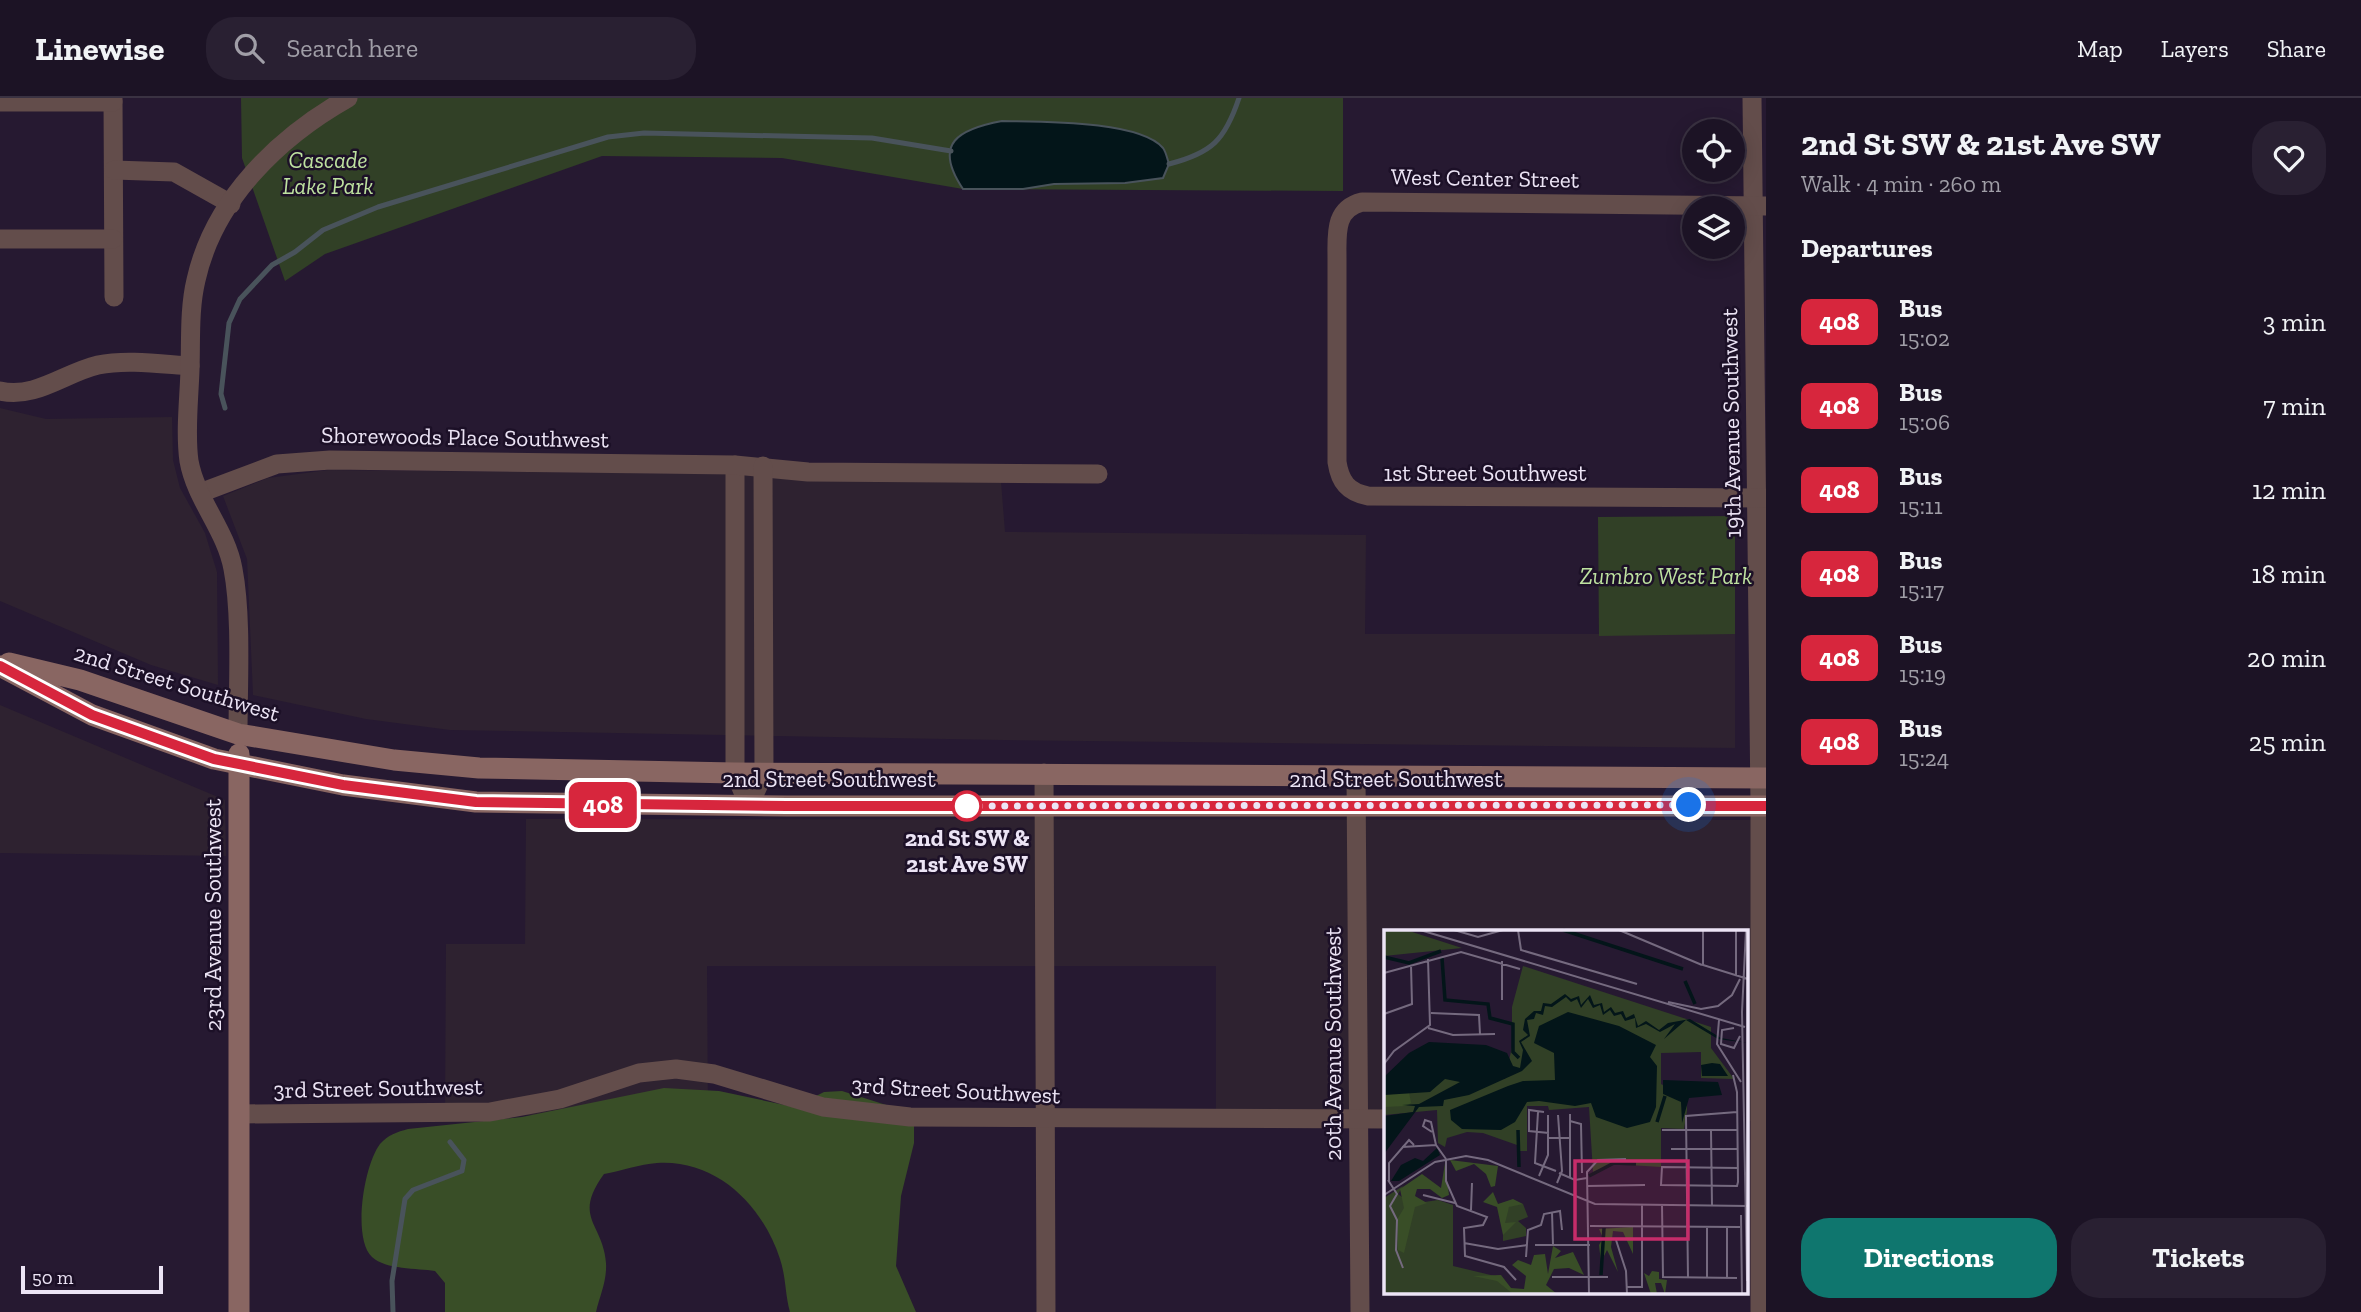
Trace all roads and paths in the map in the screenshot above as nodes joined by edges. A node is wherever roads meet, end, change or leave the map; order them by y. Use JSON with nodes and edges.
{"nodes":[{"id":1,"x":348,"y":98,"type":"edge"},
{"id":2,"x":1752,"y":98,"type":"edge"},
{"id":3,"x":113,"y":100,"type":"edge"},
{"id":4,"x":0,"y":102,"type":"edge"},
{"id":5,"x":114,"y":170,"type":"junction"},
{"id":6,"x":231,"y":204,"type":"junction"},
{"id":7,"x":1759,"y":206,"type":"edge"},
{"id":8,"x":0,"y":239,"type":"edge"},
{"id":9,"x":113,"y":239,"type":"junction"},
{"id":10,"x":114,"y":297,"type":"dead end"},
{"id":11,"x":1337,"y":348,"type":"joint"},
{"id":12,"x":190,"y":366,"type":"junction"},
{"id":13,"x":0,"y":391,"type":"edge"},
{"id":14,"x":735,"y":465,"type":"junction"},
{"id":15,"x":763,"y":466,"type":"junction"},
{"id":16,"x":1098,"y":474,"type":"dead end"},
{"id":17,"x":200,"y":493,"type":"junction"},
{"id":18,"x":1761,"y":498,"type":"edge"},
{"id":19,"x":0,"y":664,"type":"edge"},
{"id":20,"x":238,"y":734,"type":"junction"},
{"id":21,"x":239,"y":766,"type":"junction"},
{"id":22,"x":1044,"y":773,"type":"junction"},
{"id":23,"x":735,"y":774,"type":"junction"},
{"id":24,"x":764,"y":774,"type":"junction"},
{"id":25,"x":1356,"y":776,"type":"junction"},
{"id":26,"x":1763,"y":778,"type":"edge"},
{"id":27,"x":749,"y":806,"type":"junction"},
{"id":28,"x":1044,"y":806,"type":"junction"},
{"id":29,"x":1356,"y":806,"type":"junction"},
{"id":30,"x":1763,"y":806,"type":"edge"},
{"id":31,"x":240,"y":1114,"type":"junction"},
{"id":32,"x":1046,"y":1119,"type":"junction"},
{"id":33,"x":1359,"y":1119,"type":"junction"},
{"id":34,"x":1384,"y":1119,"type":"edge"},
{"id":35,"x":1757,"y":1121,"type":"edge"},
{"id":36,"x":239,"y":1312,"type":"edge"},
{"id":37,"x":1046,"y":1312,"type":"edge"},
{"id":38,"x":1360,"y":1312,"type":"edge"},
{"id":39,"x":1760,"y":1312,"type":"edge"}],
"edges":[{"from":1,"to":6,"type":"street","name":"23rd Avenue Southwest"},
{"from":2,"to":7,"type":"street","name":"19th Avenue Southwest"},
{"from":3,"to":4,"type":"street"},
{"from":3,"to":5,"type":"street"},
{"from":5,"to":6,"type":"street"},
{"from":5,"to":9,"type":"street"},
{"from":6,"to":12,"type":"street","name":"23rd Avenue Southwest"},
{"from":7,"to":11,"type":"street","name":"West Center Street"},
{"from":7,"to":18,"type":"street","name":"19th Avenue Southwest"},
{"from":8,"to":9,"type":"street"},
{"from":9,"to":10,"type":"street"},
{"from":11,"to":18,"type":"street","name":"1st Street Southwest"},
{"from":12,"to":13,"type":"street"},
{"from":12,"to":17,"type":"street","name":"23rd Avenue Southwest"},
{"from":14,"to":15,"type":"street","name":"Shorewoods Place Southwest"},
{"from":14,"to":17,"type":"street","name":"Shorewoods Place Southwest"},
{"from":14,"to":23,"type":"street"},
{"from":15,"to":16,"type":"street","name":"Shorewoods Place Southwest"},
{"from":15,"to":24,"type":"street"},
{"from":17,"to":20,"type":"street","name":"23rd Avenue Southwest"},
{"from":18,"to":26,"type":"street","name":"19th Avenue Southwest"},
{"from":19,"to":20,"type":"main road","name":"2nd Street Southwest"},
{"from":19,"to":21,"type":"main road","name":"2nd Street Southwest"},
{"from":20,"to":21,"type":"main road","name":"23rd Avenue Southwest"},
{"from":20,"to":23,"type":"main road","name":"2nd Street Southwest"},
{"from":21,"to":27,"type":"main road","name":"2nd Street Southwest"},
{"from":21,"to":31,"type":"main road","name":"23rd Avenue Southwest"},
{"from":22,"to":24,"type":"main road","name":"2nd Street Southwest"},
{"from":22,"to":25,"type":"main road","name":"2nd Street Southwest"},
{"from":22,"to":28,"type":"street"},
{"from":23,"to":24,"type":"main road","name":"2nd Street Southwest"},
{"from":23,"to":27,"type":"street"},
{"from":24,"to":27,"type":"street"},
{"from":25,"to":26,"type":"main road","name":"2nd Street Southwest"},
{"from":25,"to":29,"type":"street","name":"20th Avenue Southwest"},
{"from":26,"to":30,"type":"street","name":"19th Avenue Southwest"},
{"from":27,"to":28,"type":"main road","name":"2nd Street Southwest"},
{"from":28,"to":29,"type":"main road","name":"2nd Street Southwest"},
{"from":28,"to":32,"type":"street"},
{"from":29,"to":30,"type":"main road","name":"2nd Street Southwest"},
{"from":29,"to":33,"type":"street","name":"20th Avenue Southwest"},
{"from":30,"to":35,"type":"street","name":"19th Avenue Southwest"},
{"from":31,"to":32,"type":"street","name":"3rd Street Southwest"},
{"from":31,"to":36,"type":"main road","name":"23rd Avenue Southwest"},
{"from":32,"to":33,"type":"street","name":"3rd Street Southwest"},
{"from":32,"to":37,"type":"street"},
{"from":33,"to":34,"type":"street","name":"3rd Street Southwest"},
{"from":33,"to":38,"type":"street","name":"20th Avenue Southwest"},
{"from":35,"to":39,"type":"street","name":"19th Avenue Southwest"}]}
